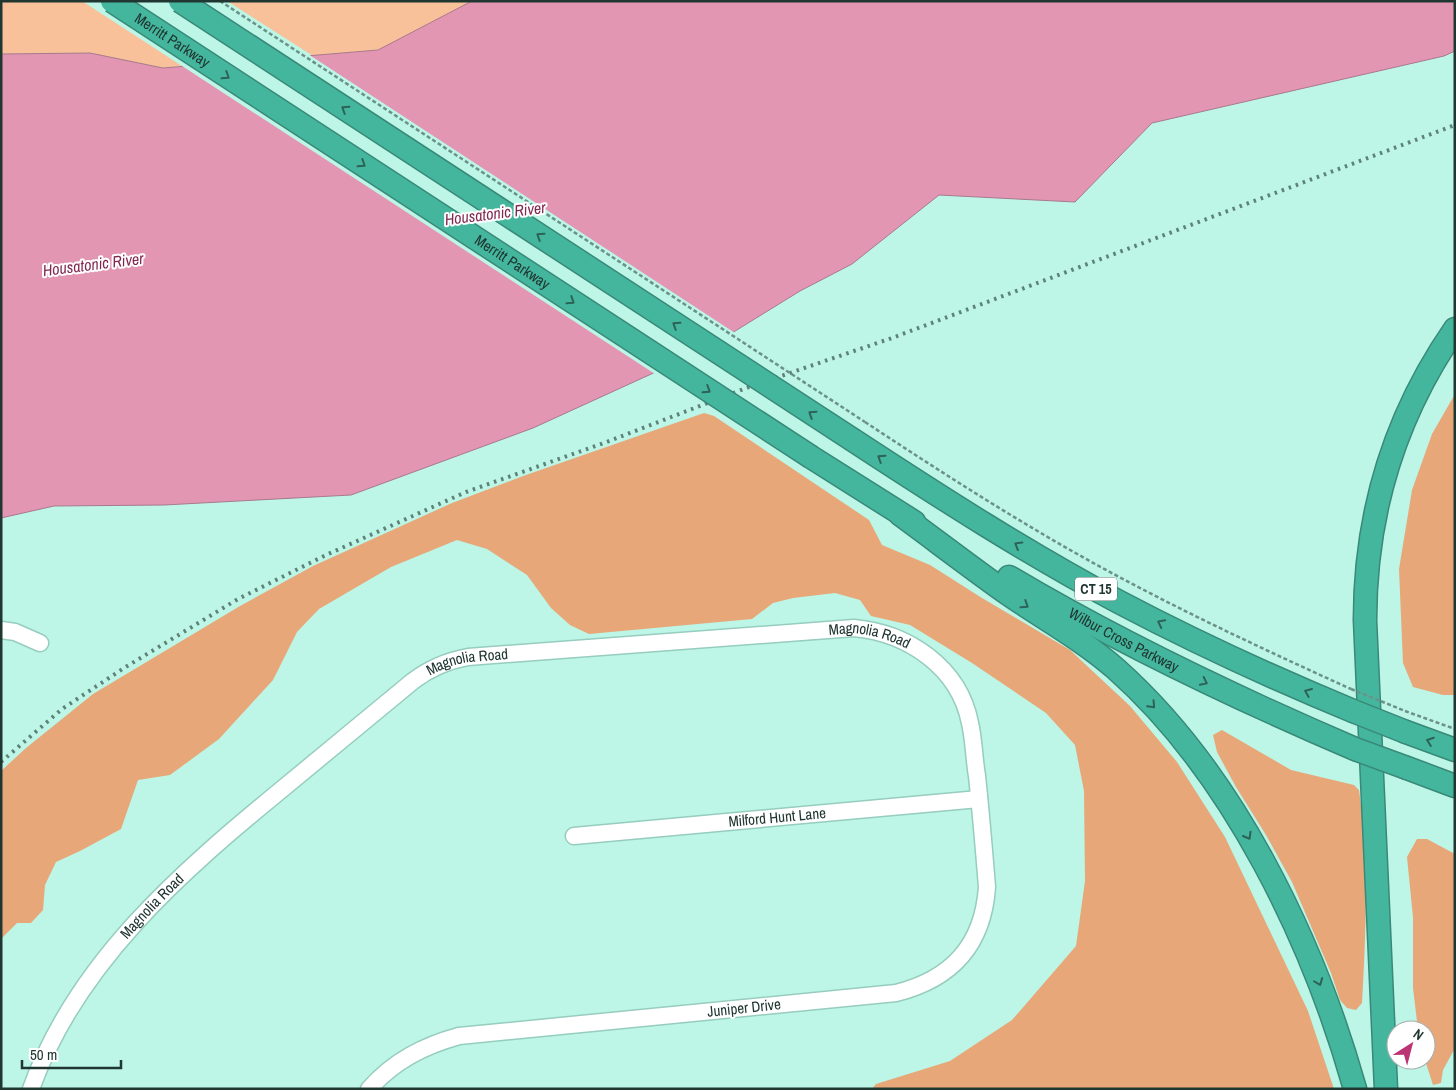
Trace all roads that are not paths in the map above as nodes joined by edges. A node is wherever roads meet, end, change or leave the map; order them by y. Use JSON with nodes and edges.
{"nodes":[{"id":1,"x":112,"y":1,"type":"edge"},
{"id":2,"x":180,"y":1,"type":"edge"},
{"id":3,"x":1455,"y":330,"type":"edge"},
{"id":4,"x":1455,"y":352,"type":"edge"},
{"id":5,"x":811,"y":457,"type":"joint"},
{"id":6,"x":900,"y":515,"type":"junction"},
{"id":7,"x":1,"y":630,"type":"edge"},
{"id":8,"x":40,"y":643,"type":"dead end"},
{"id":9,"x":1455,"y":750,"type":"edge"},
{"id":10,"x":1455,"y":786,"type":"edge"},
{"id":11,"x":979,"y":799,"type":"junction"},
{"id":12,"x":574,"y":836,"type":"dead end"},
{"id":13,"x":1397,"y":1020,"type":"edge"},
{"id":14,"x":1400,"y":1070,"type":"edge"},
{"id":15,"x":31,"y":1089,"type":"edge"},
{"id":16,"x":369,"y":1089,"type":"edge"},
{"id":17,"x":1355,"y":1089,"type":"edge"},
{"id":18,"x":1386,"y":1089,"type":"edge"},
{"id":19,"x":1401,"y":1089,"type":"edge"}],
"edges":[{"from":1,"to":5,"type":"highway","name":"Merritt Parkway","number":"CT 15","one_way":true,"bridge":true},
{"from":9,"to":2,"type":"highway","number":"CT 15","one_way":true,"bridge":true},
{"from":3,"to":18,"type":"highway"},
{"from":4,"to":13,"type":"highway"},
{"from":5,"to":6,"type":"highway","name":"Wilbur Cross Parkway","number":"CT 15"},
{"from":6,"to":10,"type":"highway","name":"Wilbur Cross Parkway","number":"CT 15","one_way":true,"bridge":true},
{"from":6,"to":17,"type":"highway","one_way":true},
{"from":7,"to":8,"type":"street"},
{"from":11,"to":12,"type":"street","name":"Milford Hunt Lane"},
{"from":11,"to":15,"type":"street","name":"Magnolia Road"},
{"from":11,"to":16,"type":"street","name":"Juniper Drive"},
{"from":14,"to":19,"type":"highway"}]}
